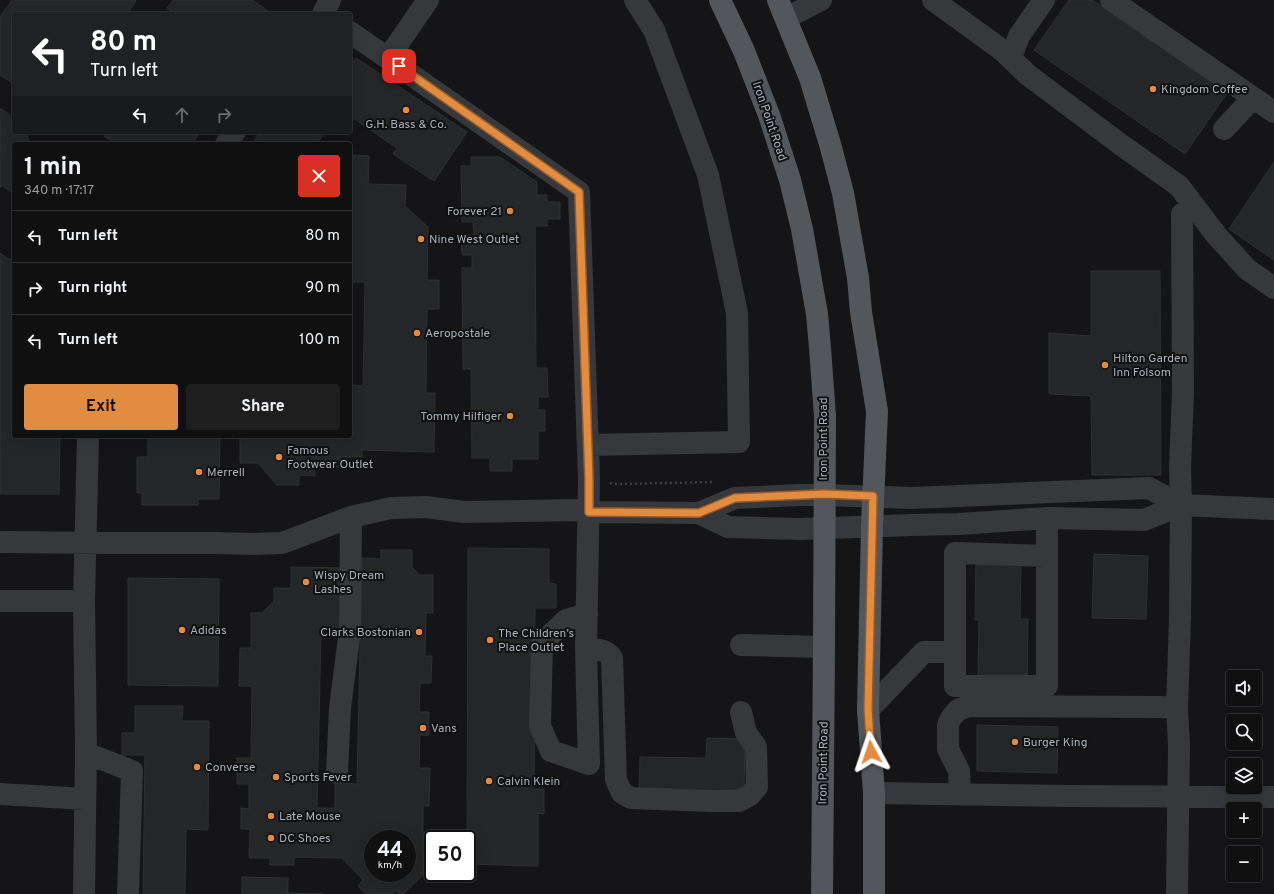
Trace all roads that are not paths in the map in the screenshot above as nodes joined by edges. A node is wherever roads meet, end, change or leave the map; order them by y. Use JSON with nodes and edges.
{"nodes":[{"id":1,"x":428,"y":0,"type":"edge"},
{"id":2,"x":635,"y":0,"type":"edge"},
{"id":3,"x":720,"y":0,"type":"edge"},
{"id":4,"x":821,"y":0,"type":"edge"},
{"id":5,"x":933,"y":0,"type":"edge"},
{"id":6,"x":1044,"y":0,"type":"edge"},
{"id":7,"x":1111,"y":0,"type":"edge"},
{"id":8,"x":781,"y":5,"type":"edge"},
{"id":9,"x":352,"y":33,"type":"edge"},
{"id":10,"x":388,"y":58,"type":"junction"},
{"id":11,"x":1011,"y":58,"type":"junction"},
{"id":12,"x":1253,"y":98,"type":"junction"},
{"id":13,"x":1274,"y":112,"type":"edge"},
{"id":14,"x":1224,"y":129,"type":"dead end"},
{"id":15,"x":1193,"y":205,"type":"junction"},
{"id":16,"x":1274,"y":288,"type":"edge"},
{"id":17,"x":88,"y":438,"type":"edge"},
{"id":18,"x":588,"y":445,"type":"junction"},
{"id":19,"x":824,"y":494,"type":"junction"},
{"id":20,"x":873,"y":496,"type":"junction"},
{"id":21,"x":1181,"y":505,"type":"junction"},
{"id":22,"x":1274,"y":509,"type":"edge"},
{"id":23,"x":589,"y":512,"type":"junction"},
{"id":24,"x":699,"y":513,"type":"junction"},
{"id":25,"x":351,"y":517,"type":"junction"},
{"id":26,"x":1047,"y":518,"type":"junction"},
{"id":27,"x":872,"y":526,"type":"junction"},
{"id":28,"x":824,"y":528,"type":"junction"},
{"id":29,"x":0,"y":542,"type":"edge"},
{"id":30,"x":84,"y":542,"type":"junction"},
{"id":31,"x":1047,"y":556,"type":"junction"},
{"id":32,"x":0,"y":601,"type":"edge"},
{"id":33,"x":84,"y":601,"type":"junction"},
{"id":34,"x":588,"y":614,"type":"junction"},
{"id":35,"x":741,"y":645,"type":"dead end"},
{"id":36,"x":824,"y":647,"type":"junction"},
{"id":37,"x":586,"y":650,"type":"junction"},
{"id":38,"x":955,"y":652,"type":"junction"},
{"id":39,"x":1176,"y":708,"type":"junction"},
{"id":40,"x":868,"y":710,"type":"junction"},
{"id":41,"x":741,"y":712,"type":"dead end"},
{"id":42,"x":86,"y":754,"type":"junction"},
{"id":43,"x":337,"y":773,"type":"dead end"},
{"id":44,"x":874,"y":793,"type":"junction"},
{"id":45,"x":0,"y":794,"type":"edge"},
{"id":46,"x":960,"y":795,"type":"junction"},
{"id":47,"x":1179,"y":797,"type":"junction"},
{"id":48,"x":1274,"y":797,"type":"edge"},
{"id":49,"x":85,"y":799,"type":"junction"},
{"id":50,"x":84,"y":894,"type":"edge"},
{"id":51,"x":128,"y":894,"type":"edge"},
{"id":52,"x":822,"y":894,"type":"edge"},
{"id":53,"x":874,"y":894,"type":"edge"},
{"id":54,"x":1177,"y":894,"type":"edge"}],
"edges":[{"from":1,"to":10,"type":"lane"},
{"from":2,"to":18,"type":"lane"},
{"from":3,"to":19,"type":"main road","name":"Iron Point Road"},
{"from":4,"to":8,"type":"lane"},
{"from":5,"to":11,"type":"lane"},
{"from":6,"to":11,"type":"lane"},
{"from":7,"to":12,"type":"lane"},
{"from":8,"to":20,"type":"main road"},
{"from":9,"to":10,"type":"lane"},
{"from":10,"to":18,"type":"lane"},
{"from":11,"to":15,"type":"lane"},
{"from":12,"to":13,"type":"lane"},
{"from":12,"to":14,"type":"lane"},
{"from":15,"to":16,"type":"lane"},
{"from":15,"to":21,"type":"lane"},
{"from":17,"to":30,"type":"lane"},
{"from":18,"to":23,"type":"lane"},
{"from":19,"to":20,"type":"lane"},
{"from":19,"to":24,"type":"lane"},
{"from":19,"to":28,"type":"main road","name":"Iron Point Road"},
{"from":20,"to":21,"type":"lane"},
{"from":20,"to":27,"type":"main road"},
{"from":21,"to":22,"type":"lane"},
{"from":21,"to":26,"type":"lane"},
{"from":21,"to":39,"type":"lane"},
{"from":23,"to":24,"type":"lane"},
{"from":23,"to":25,"type":"lane"},
{"from":23,"to":34,"type":"lane"},
{"from":24,"to":28,"type":"lane"},
{"from":25,"to":30,"type":"lane"},
{"from":25,"to":43,"type":"lane"},
{"from":26,"to":27,"type":"lane"},
{"from":26,"to":31,"type":"lane"},
{"from":27,"to":28,"type":"lane"},
{"from":27,"to":40,"type":"main road"},
{"from":28,"to":36,"type":"main road","name":"Iron Point Road"},
{"from":29,"to":30,"type":"lane"},
{"from":30,"to":33,"type":"lane"},
{"from":31,"to":38,"type":"lane"},
{"from":31,"to":38,"type":"lane"},
{"from":32,"to":33,"type":"lane"},
{"from":33,"to":42,"type":"lane"},
{"from":34,"to":37,"type":"lane"},
{"from":34,"to":37,"type":"lane"},
{"from":35,"to":36,"type":"lane"},
{"from":36,"to":52,"type":"main road","name":"Iron Point Road"},
{"from":37,"to":41,"type":"lane"},
{"from":38,"to":40,"type":"lane"},
{"from":39,"to":46,"type":"lane"},
{"from":39,"to":47,"type":"lane"},
{"from":40,"to":44,"type":"main road"},
{"from":42,"to":49,"type":"lane"},
{"from":42,"to":51,"type":"lane"},
{"from":44,"to":46,"type":"lane"},
{"from":44,"to":53,"type":"main road"},
{"from":45,"to":49,"type":"lane"},
{"from":46,"to":47,"type":"lane"},
{"from":47,"to":48,"type":"lane"},
{"from":47,"to":54,"type":"lane"},
{"from":49,"to":50,"type":"lane"}]}
